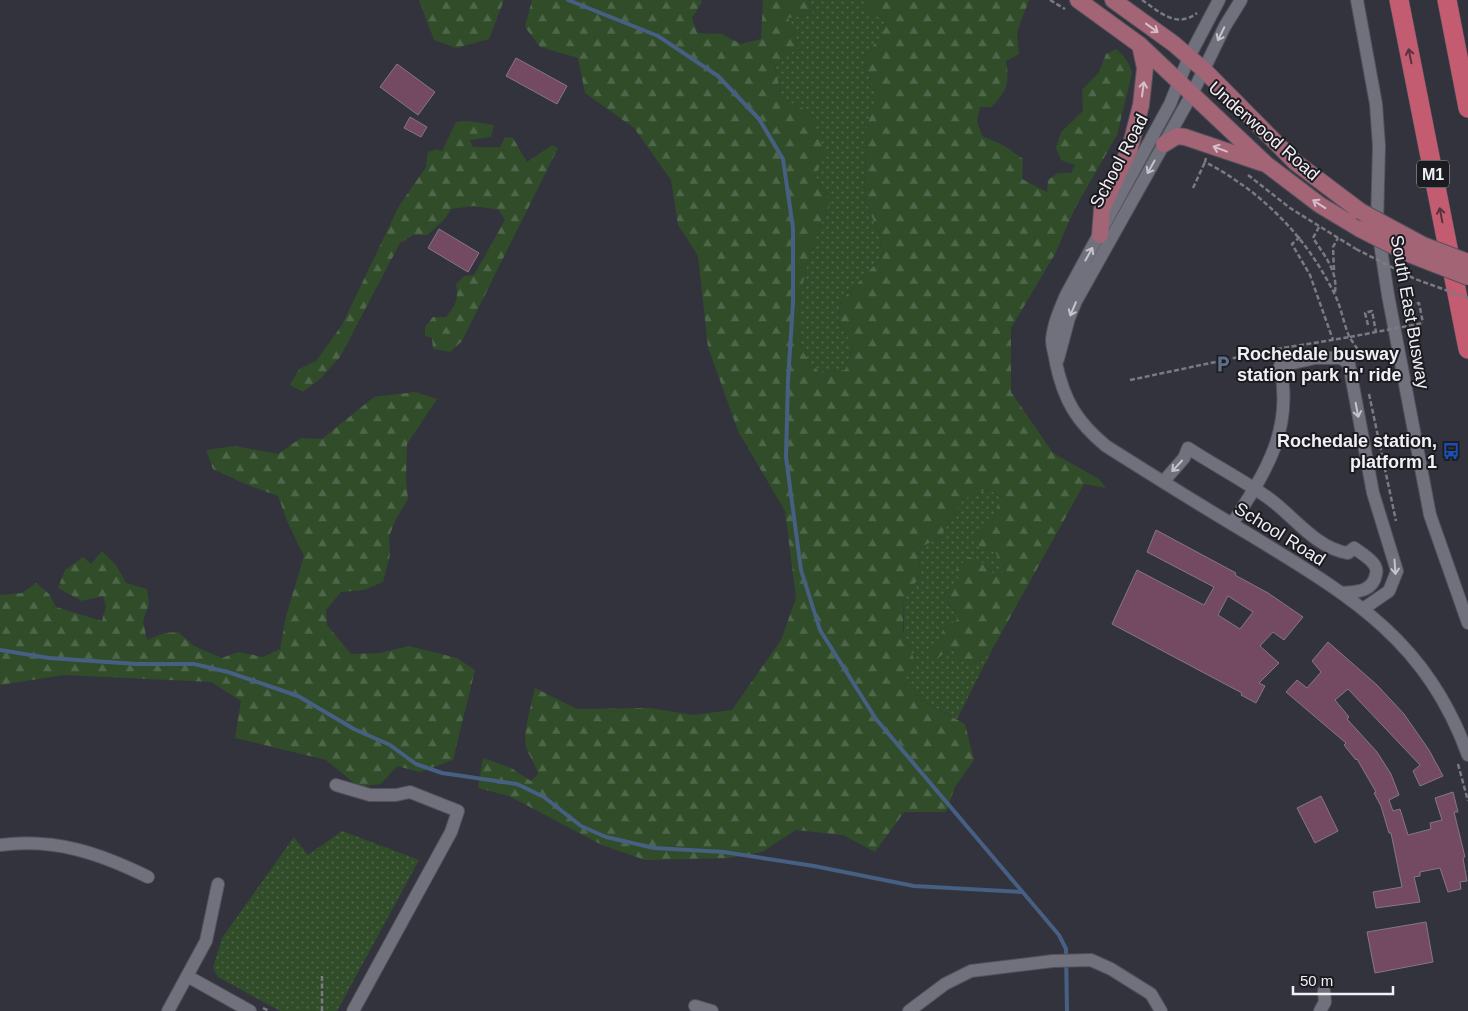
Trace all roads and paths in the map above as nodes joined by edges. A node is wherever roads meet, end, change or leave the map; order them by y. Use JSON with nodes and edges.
{"nodes":[{"id":1,"x":1078,"y":0,"type":"edge"},
{"id":2,"x":1113,"y":0,"type":"edge"},
{"id":3,"x":1142,"y":0,"type":"edge"},
{"id":4,"x":1219,"y":0,"type":"edge"},
{"id":5,"x":1241,"y":0,"type":"edge"},
{"id":6,"x":1357,"y":0,"type":"edge"},
{"id":7,"x":1398,"y":0,"type":"edge"},
{"id":8,"x":1447,"y":0,"type":"edge"},
{"id":9,"x":1202,"y":8,"type":"dead end"},
{"id":10,"x":1140,"y":45,"type":"junction"},
{"id":11,"x":1189,"y":58,"type":"junction"},
{"id":12,"x":1204,"y":70,"type":"junction"},
{"id":13,"x":1180,"y":82,"type":"junction"},
{"id":14,"x":1192,"y":94,"type":"junction"},
{"id":15,"x":1468,"y":108,"type":"edge"},
{"id":16,"x":1164,"y":144,"type":"junction"},
{"id":17,"x":1208,"y":154,"type":"dead end"},
{"id":18,"x":1205,"y":162,"type":"junction"},
{"id":19,"x":1266,"y":164,"type":"junction"},
{"id":20,"x":1248,"y":174,"type":"dead end"},
{"id":21,"x":1193,"y":188,"type":"dead end"},
{"id":22,"x":1319,"y":226,"type":"junction"},
{"id":23,"x":1100,"y":235,"type":"junction"},
{"id":24,"x":1300,"y":237,"type":"junction"},
{"id":25,"x":1338,"y":238,"type":"junction"},
{"id":26,"x":1468,"y":262,"type":"edge"},
{"id":27,"x":1333,"y":272,"type":"junction"},
{"id":28,"x":1468,"y":277,"type":"edge"},
{"id":29,"x":1335,"y":294,"type":"junction"},
{"id":30,"x":1468,"y":298,"type":"edge"},
{"id":31,"x":1413,"y":316,"type":"dead end"},
{"id":32,"x":1368,"y":325,"type":"dead end"},
{"id":33,"x":1376,"y":332,"type":"junction"},
{"id":34,"x":1350,"y":337,"type":"junction"},
{"id":35,"x":1333,"y":340,"type":"junction"},
{"id":36,"x":1468,"y":349,"type":"edge"},
{"id":37,"x":1057,"y":364,"type":"junction"},
{"id":38,"x":1130,"y":380,"type":"dead end"},
{"id":39,"x":1163,"y":482,"type":"junction"},
{"id":40,"x":1255,"y":489,"type":"junction"},
{"id":41,"x":1232,"y":524,"type":"junction"},
{"id":42,"x":1341,"y":593,"type":"junction"},
{"id":43,"x":1363,"y":609,"type":"junction"},
{"id":44,"x":1468,"y":623,"type":"edge"},
{"id":45,"x":1468,"y":755,"type":"edge"},
{"id":46,"x":336,"y":785,"type":"dead end"},
{"id":47,"x":0,"y":845,"type":"edge"},
{"id":48,"x":148,"y":877,"type":"dead end"},
{"id":49,"x":218,"y":884,"type":"dead end"},
{"id":50,"x":322,"y":975,"type":"dead end"},
{"id":51,"x":187,"y":976,"type":"junction"},
{"id":52,"x":1324,"y":991,"type":"dead end"},
{"id":53,"x":695,"y":1006,"type":"dead end"},
{"id":54,"x":168,"y":1011,"type":"edge"},
{"id":55,"x":250,"y":1011,"type":"edge"},
{"id":56,"x":322,"y":1011,"type":"edge"},
{"id":57,"x":353,"y":1011,"type":"edge"},
{"id":58,"x":712,"y":1011,"type":"edge"},
{"id":59,"x":909,"y":1011,"type":"edge"},
{"id":60,"x":1161,"y":1011,"type":"edge"},
{"id":61,"x":1320,"y":1011,"type":"edge"}],
"edges":[{"from":1,"to":10,"type":"main road","name":"Underwood Road"},
{"from":2,"to":11,"type":"main road","name":"Underwood Road","one_way":true},
{"from":3,"to":9,"type":"path"},
{"from":4,"to":11,"type":"street"},
{"from":5,"to":12,"type":"street","one_way":true},
{"from":6,"to":44,"type":"street","name":"South East Busway"},
{"from":36,"to":7,"type":"highway","number":"M1","one_way":true},
{"from":8,"to":15,"type":"highway"},
{"from":10,"to":13,"type":"main road","name":"Underwood Road"},
{"from":23,"to":10,"type":"main road","one_way":true},
{"from":11,"to":12,"type":"main road","name":"Underwood Road"},
{"from":11,"to":13,"type":"street","name":"School Road"},
{"from":12,"to":14,"type":"street","name":"School Road"},
{"from":12,"to":26,"type":"main road","name":"Underwood Road","bridge":true},
{"from":13,"to":14,"type":"main road","name":"Underwood Road"},
{"from":13,"to":23,"type":"street","name":"School Road"},
{"from":14,"to":16,"type":"street","name":"School Road"},
{"from":14,"to":19,"type":"main road","name":"Underwood Road"},
{"from":19,"to":16,"type":"main road","one_way":true},
{"from":16,"to":37,"type":"street","name":"School Road","one_way":true},
{"from":17,"to":18,"type":"path"},
{"from":18,"to":21,"type":"path"},
{"from":18,"to":24,"type":"path"},
{"from":28,"to":19,"type":"main road","name":"Underwood Road","one_way":true,"bridge":true},
{"from":20,"to":22,"type":"path"},
{"from":22,"to":25,"type":"path"},
{"from":22,"to":27,"type":"path"},
{"from":37,"to":23,"type":"street","name":"School Road","one_way":true},
{"from":24,"to":29,"type":"path"},
{"from":24,"to":35,"type":"path"},
{"from":25,"to":27,"type":"path"},
{"from":25,"to":30,"type":"path","bridge":true},
{"from":27,"to":29,"type":"path"},
{"from":29,"to":34,"type":"path"},
{"from":31,"to":33,"type":"path","bridge":true},
{"from":32,"to":33,"type":"path"},
{"from":33,"to":34,"type":"path","bridge":true},
{"from":34,"to":35,"type":"path"},
{"from":35,"to":38,"type":"path"},
{"from":37,"to":39,"type":"street","name":"School Road"},
{"from":40,"to":39,"type":"street","one_way":true},
{"from":39,"to":41,"type":"street","name":"School Road"},
{"from":40,"to":41,"type":"street"},
{"from":40,"to":42,"type":"street"},
{"from":40,"to":43,"type":"street","one_way":true},
{"from":41,"to":42,"type":"street","name":"School Road"},
{"from":42,"to":43,"type":"street","name":"School Road"},
{"from":43,"to":45,"type":"street","name":"School Road"},
{"from":46,"to":57,"type":"street"},
{"from":47,"to":48,"type":"street"},
{"from":49,"to":51,"type":"street"},
{"from":50,"to":56,"type":"path"},
{"from":51,"to":54,"type":"street"},
{"from":51,"to":55,"type":"street"},
{"from":52,"to":61,"type":"street"},
{"from":53,"to":58,"type":"street"},
{"from":59,"to":60,"type":"street"}]}
